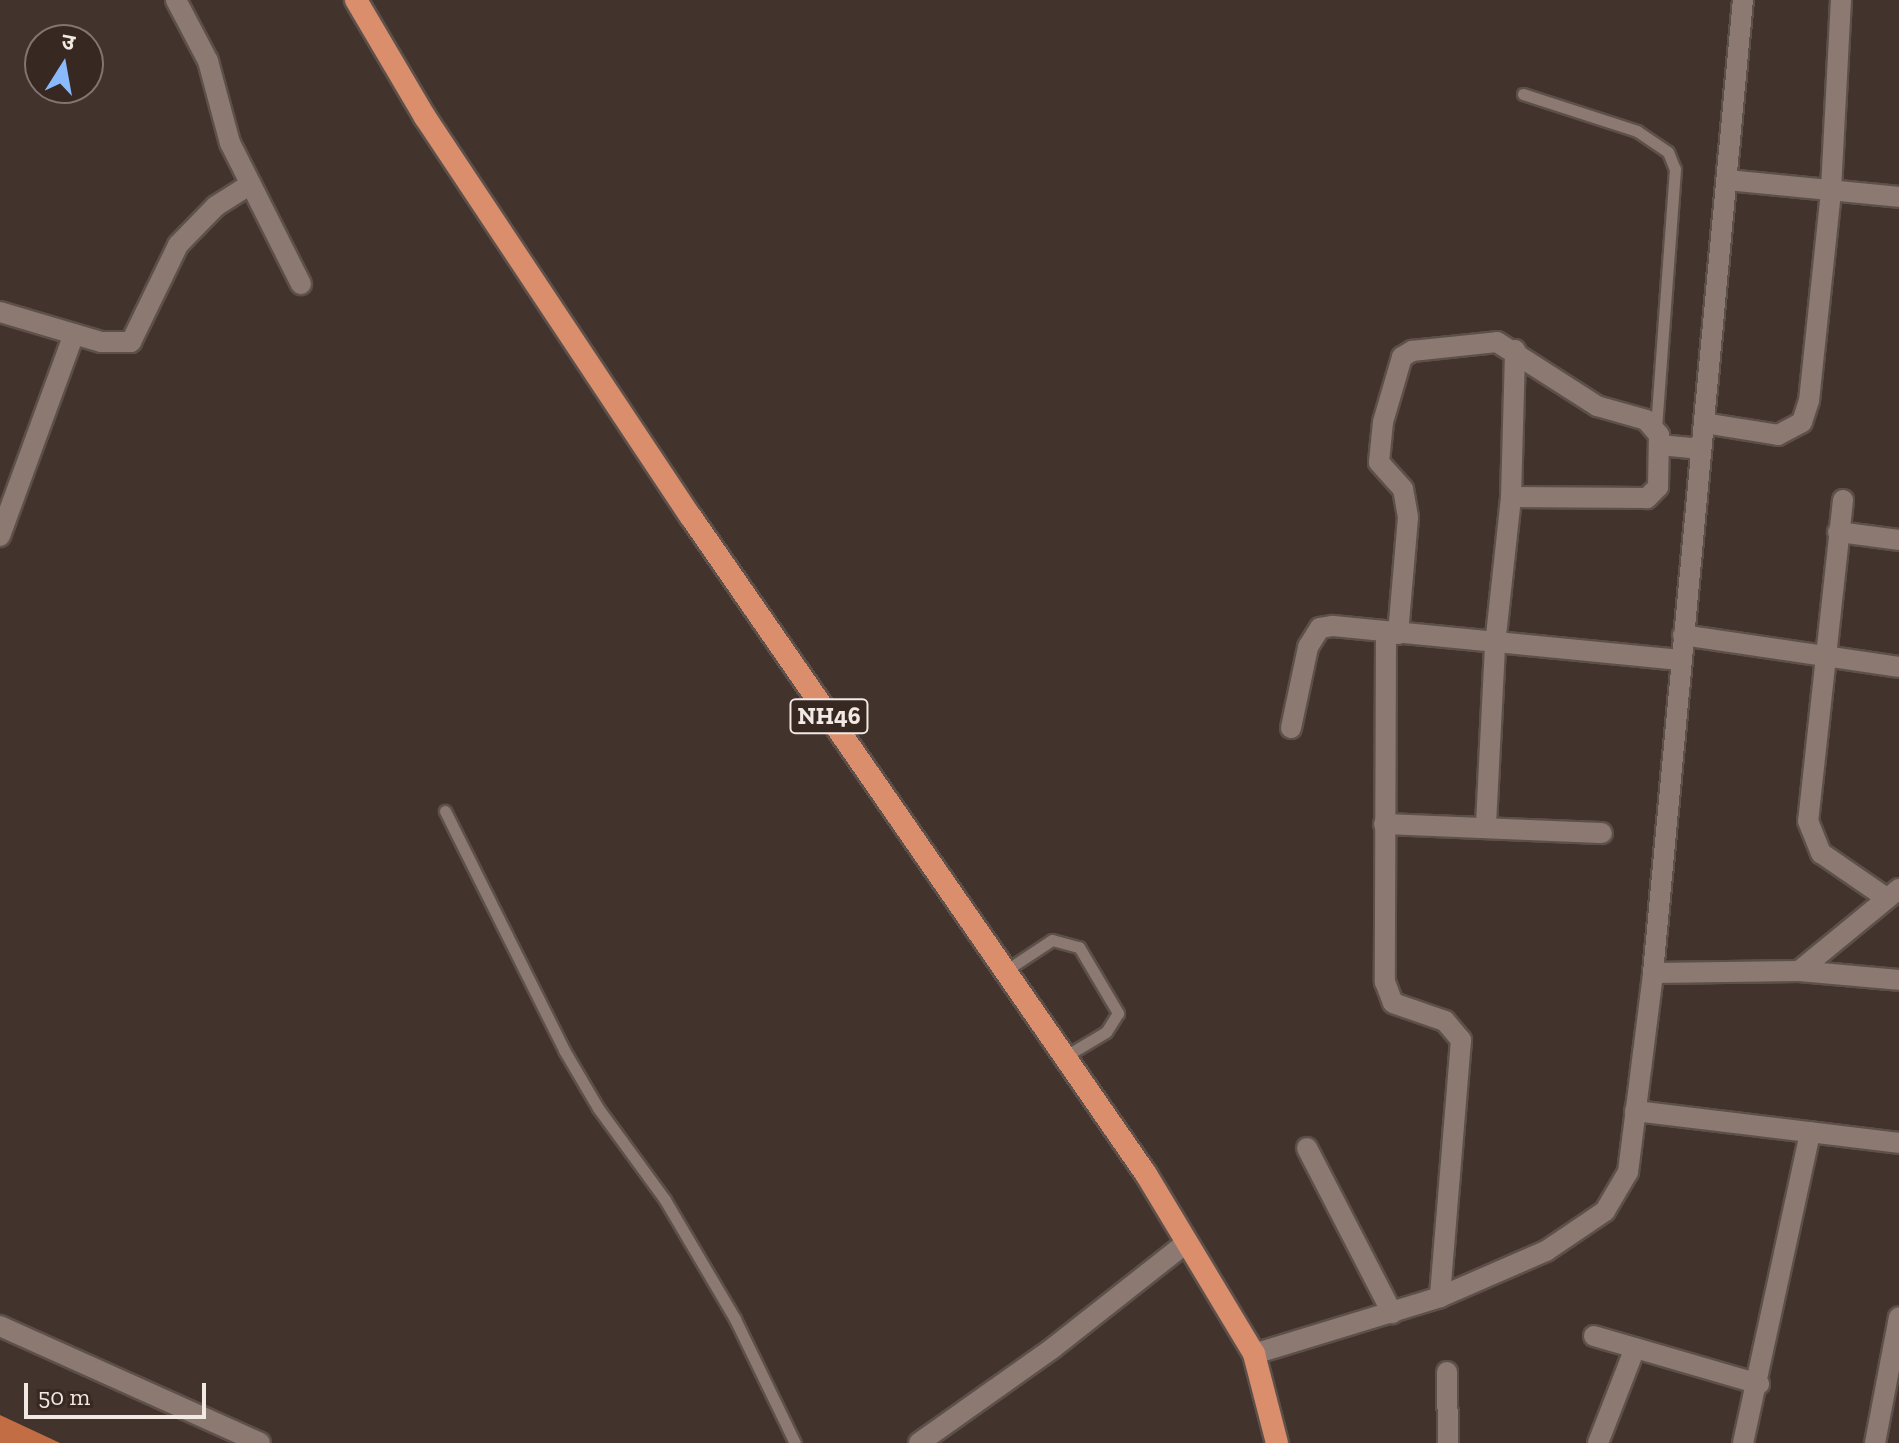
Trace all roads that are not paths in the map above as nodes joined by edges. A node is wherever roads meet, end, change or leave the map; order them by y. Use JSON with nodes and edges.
{"nodes":[{"id":1,"x":176,"y":0,"type":"edge"},
{"id":2,"x":356,"y":0,"type":"edge"},
{"id":3,"x":1743,"y":0,"type":"edge"},
{"id":4,"x":1841,"y":0,"type":"edge"},
{"id":5,"x":1523,"y":94,"type":"dead end"},
{"id":6,"x":1727,"y":180,"type":"junction"},
{"id":7,"x":251,"y":184,"type":"junction"},
{"id":8,"x":1831,"y":190,"type":"junction"},
{"id":9,"x":1899,"y":197,"type":"edge"},
{"id":10,"x":301,"y":284,"type":"dead end"},
{"id":11,"x":0,"y":312,"type":"edge"},
{"id":12,"x":74,"y":334,"type":"junction"},
{"id":13,"x":1515,"y":350,"type":"junction"},
{"id":14,"x":1704,"y":423,"type":"junction"},
{"id":15,"x":1658,"y":436,"type":"junction"},
{"id":16,"x":1701,"y":449,"type":"junction"},
{"id":17,"x":1511,"y":497,"type":"junction"},
{"id":18,"x":1843,"y":500,"type":"dead end"},
{"id":19,"x":1838,"y":532,"type":"junction"},
{"id":20,"x":0,"y":536,"type":"edge"},
{"id":21,"x":1899,"y":540,"type":"edge"},
{"id":22,"x":1392,"y":633,"type":"junction"},
{"id":23,"x":1683,"y":635,"type":"junction"},
{"id":24,"x":1495,"y":645,"type":"junction"},
{"id":25,"x":1824,"y":653,"type":"junction"},
{"id":26,"x":1680,"y":660,"type":"junction"},
{"id":27,"x":1899,"y":667,"type":"edge"},
{"id":28,"x":1291,"y":728,"type":"dead end"},
{"id":29,"x":445,"y":811,"type":"dead end"},
{"id":30,"x":1384,"y":824,"type":"junction"},
{"id":31,"x":1486,"y":824,"type":"junction"},
{"id":32,"x":1602,"y":833,"type":"dead end"},
{"id":33,"x":1892,"y":893,"type":"edge"},
{"id":34,"x":1005,"y":971,"type":"junction"},
{"id":35,"x":1799,"y":971,"type":"junction"},
{"id":36,"x":1653,"y":973,"type":"junction"},
{"id":37,"x":1899,"y":980,"type":"edge"},
{"id":38,"x":1064,"y":1057,"type":"junction"},
{"id":39,"x":1635,"y":1111,"type":"junction"},
{"id":40,"x":1810,"y":1132,"type":"junction"},
{"id":41,"x":1899,"y":1143,"type":"edge"},
{"id":42,"x":1307,"y":1148,"type":"dead end"},
{"id":43,"x":1187,"y":1242,"type":"junction"},
{"id":44,"x":1440,"y":1297,"type":"junction"},
{"id":45,"x":1392,"y":1313,"type":"junction"},
{"id":46,"x":1899,"y":1317,"type":"edge"},
{"id":47,"x":0,"y":1326,"type":"edge"},
{"id":48,"x":1594,"y":1336,"type":"dead end"},
{"id":49,"x":1897,"y":1340,"type":"edge"},
{"id":50,"x":1635,"y":1348,"type":"junction"},
{"id":51,"x":1254,"y":1354,"type":"junction"},
{"id":52,"x":1447,"y":1372,"type":"dead end"},
{"id":53,"x":1759,"y":1384,"type":"junction"},
{"id":54,"x":952,"y":1435,"type":"edge"},
{"id":55,"x":260,"y":1443,"type":"edge"},
{"id":56,"x":795,"y":1443,"type":"edge"},
{"id":57,"x":919,"y":1443,"type":"edge"},
{"id":58,"x":1277,"y":1443,"type":"edge"},
{"id":59,"x":1448,"y":1443,"type":"edge"},
{"id":60,"x":1598,"y":1443,"type":"edge"},
{"id":61,"x":1743,"y":1443,"type":"edge"},
{"id":62,"x":1875,"y":1443,"type":"edge"}],
"edges":[{"from":1,"to":7,"type":"street"},
{"from":2,"to":34,"type":"highway","number":"NH46"},
{"from":3,"to":6,"type":"street"},
{"from":4,"to":8,"type":"street"},
{"from":5,"to":15,"type":"lane"},
{"from":6,"to":8,"type":"street"},
{"from":6,"to":14,"type":"street"},
{"from":7,"to":10,"type":"street"},
{"from":7,"to":12,"type":"street"},
{"from":8,"to":9,"type":"street"},
{"from":8,"to":14,"type":"street"},
{"from":11,"to":12,"type":"street"},
{"from":12,"to":20,"type":"street"},
{"from":13,"to":15,"type":"street"},
{"from":13,"to":17,"type":"street"},
{"from":13,"to":22,"type":"street"},
{"from":14,"to":16,"type":"street"},
{"from":15,"to":16,"type":"street"},
{"from":15,"to":17,"type":"street"},
{"from":16,"to":23,"type":"street"},
{"from":17,"to":24,"type":"street"},
{"from":18,"to":19,"type":"street"},
{"from":19,"to":21,"type":"street"},
{"from":19,"to":25,"type":"street"},
{"from":22,"to":24,"type":"street"},
{"from":22,"to":28,"type":"street"},
{"from":22,"to":30,"type":"street"},
{"from":23,"to":25,"type":"street"},
{"from":23,"to":26,"type":"street"},
{"from":24,"to":26,"type":"street"},
{"from":24,"to":31,"type":"street"},
{"from":25,"to":27,"type":"street"},
{"from":25,"to":33,"type":"street"},
{"from":26,"to":36,"type":"street"},
{"from":29,"to":56,"type":"lane"},
{"from":30,"to":31,"type":"street"},
{"from":30,"to":44,"type":"street"},
{"from":31,"to":32,"type":"street"},
{"from":33,"to":35,"type":"street"},
{"from":34,"to":38,"type":"highway","number":"NH46"},
{"from":34,"to":38,"type":"lane"},
{"from":35,"to":36,"type":"street"},
{"from":35,"to":37,"type":"street"},
{"from":36,"to":39,"type":"street"},
{"from":38,"to":43,"type":"highway","number":"NH46"},
{"from":39,"to":40,"type":"street"},
{"from":39,"to":44,"type":"street"},
{"from":40,"to":41,"type":"street"},
{"from":40,"to":53,"type":"street"},
{"from":42,"to":45,"type":"street"},
{"from":43,"to":51,"type":"highway","number":"NH46"},
{"from":43,"to":54,"type":"street"},
{"from":44,"to":45,"type":"street"},
{"from":45,"to":51,"type":"street"},
{"from":46,"to":49,"type":"street"},
{"from":47,"to":55,"type":"street"},
{"from":48,"to":50,"type":"street"},
{"from":49,"to":62,"type":"street"},
{"from":50,"to":53,"type":"street"},
{"from":50,"to":60,"type":"street"},
{"from":51,"to":58,"type":"highway","number":"NH46"},
{"from":52,"to":59,"type":"street"},
{"from":53,"to":61,"type":"street"},
{"from":54,"to":57,"type":"street"}]}
